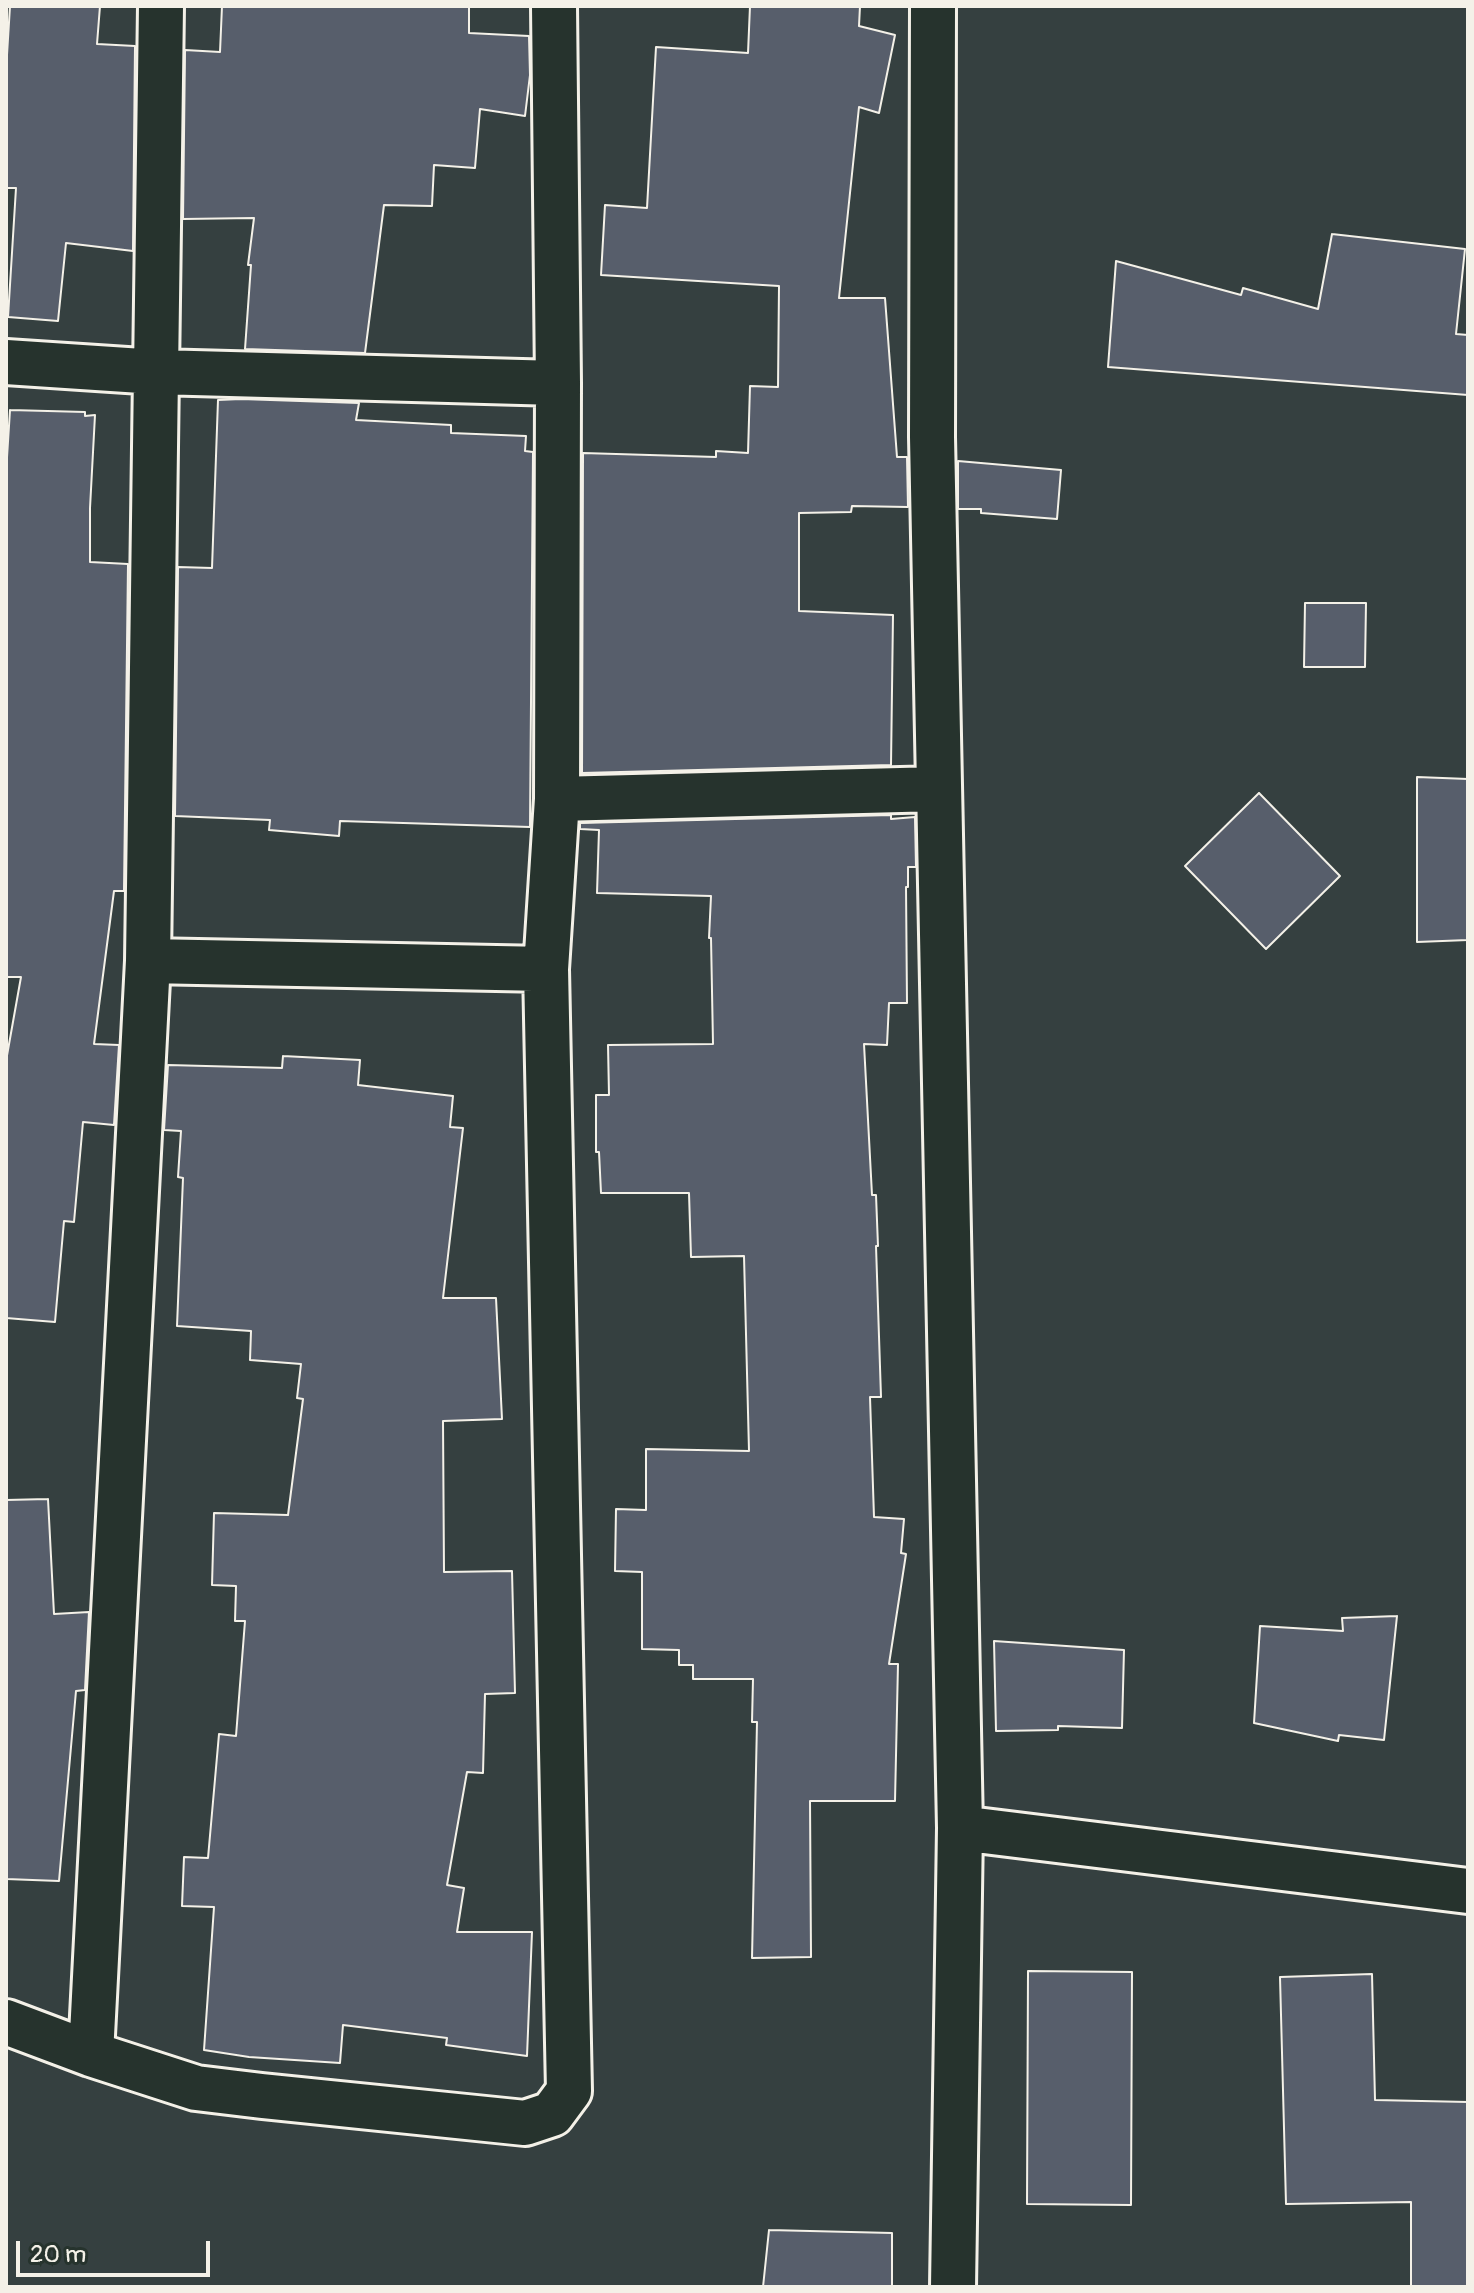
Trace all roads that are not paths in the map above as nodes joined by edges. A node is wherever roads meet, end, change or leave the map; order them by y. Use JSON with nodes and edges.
{"nodes":[{"id":1,"x":161,"y":6,"type":"edge"},
{"id":2,"x":554,"y":6,"type":"edge"},
{"id":3,"x":933,"y":6,"type":"edge"},
{"id":4,"x":6,"y":362,"type":"edge"},
{"id":5,"x":157,"y":372,"type":"junction"},
{"id":6,"x":558,"y":383,"type":"junction"},
{"id":7,"x":939,"y":789,"type":"junction"},
{"id":8,"x":557,"y":799,"type":"junction"},
{"id":9,"x":148,"y":961,"type":"junction"},
{"id":10,"x":546,"y":969,"type":"junction"},
{"id":11,"x":960,"y":1828,"type":"junction"},
{"id":12,"x":1468,"y":1891,"type":"edge"},
{"id":13,"x":6,"y":2022,"type":"edge"},
{"id":14,"x":91,"y":2054,"type":"junction"},
{"id":15,"x":953,"y":2287,"type":"edge"}],
"edges":[{"from":1,"to":5,"type":"street"},
{"from":2,"to":6,"type":"street"},
{"from":3,"to":7,"type":"street"},
{"from":4,"to":5,"type":"street"},
{"from":5,"to":6,"type":"street"},
{"from":5,"to":9,"type":"street"},
{"from":6,"to":8,"type":"street"},
{"from":7,"to":8,"type":"street"},
{"from":7,"to":11,"type":"street"},
{"from":8,"to":10,"type":"street"},
{"from":9,"to":10,"type":"street"},
{"from":9,"to":14,"type":"street"},
{"from":10,"to":14,"type":"street"},
{"from":11,"to":12,"type":"street"},
{"from":11,"to":15,"type":"street"},
{"from":13,"to":14,"type":"street"}]}
